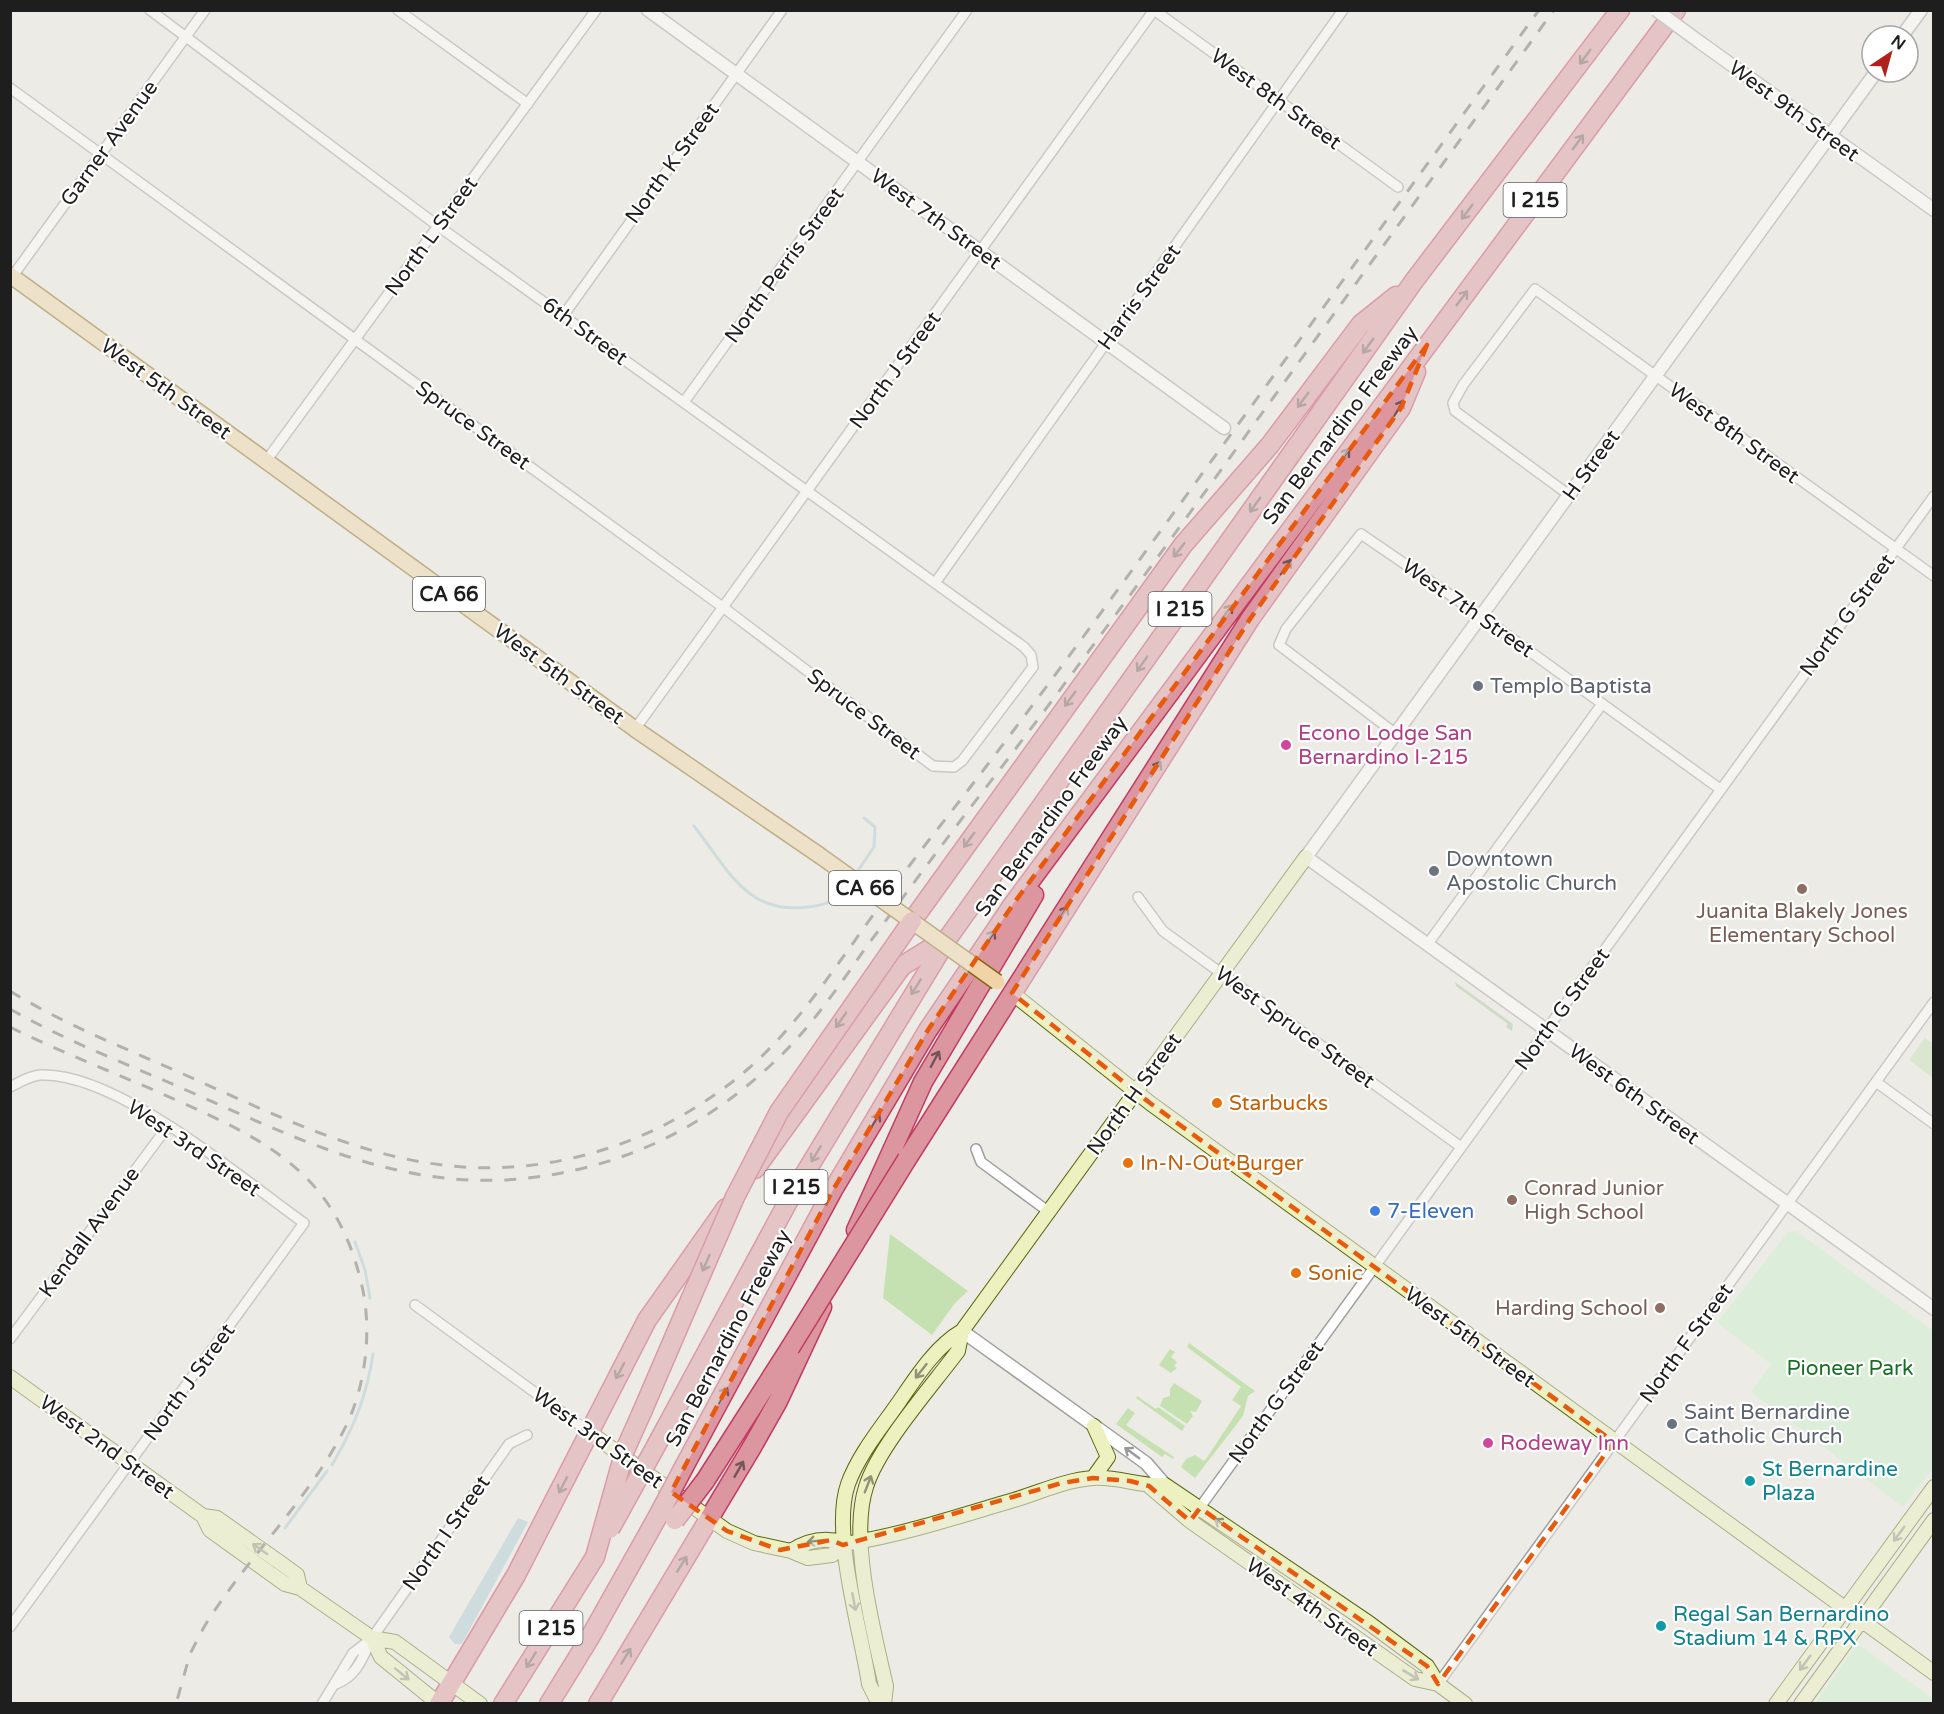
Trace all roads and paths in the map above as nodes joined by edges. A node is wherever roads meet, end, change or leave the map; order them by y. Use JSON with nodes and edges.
{"nodes":[{"id":1,"x":150,"y":10,"type":"edge"},
{"id":2,"x":205,"y":10,"type":"edge"},
{"id":3,"x":398,"y":10,"type":"edge"},
{"id":4,"x":596,"y":10,"type":"edge"},
{"id":5,"x":648,"y":10,"type":"edge"},
{"id":6,"x":782,"y":10,"type":"edge"},
{"id":7,"x":967,"y":10,"type":"edge"},
{"id":8,"x":1154,"y":10,"type":"edge"},
{"id":9,"x":1343,"y":10,"type":"edge"},
{"id":10,"x":1620,"y":10,"type":"edge"},
{"id":11,"x":1656,"y":10,"type":"edge"},
{"id":12,"x":1676,"y":10,"type":"edge"},
{"id":13,"x":186,"y":37,"type":"junction"},
{"id":14,"x":736,"y":74,"type":"junction"},
{"id":15,"x":1867,"y":84,"type":"edge"},
{"id":16,"x":10,"y":88,"type":"edge"},
{"id":17,"x":1279,"y":101,"type":"junction"},
{"id":18,"x":528,"y":104,"type":"junction"},
{"id":19,"x":1829,"y":136,"type":"junction"},
{"id":20,"x":101,"y":154,"type":"junction"},
{"id":21,"x":858,"y":162,"type":"junction"},
{"id":22,"x":1398,"y":187,"type":"dead end"},
{"id":23,"x":1934,"y":210,"type":"edge"},
{"id":24,"x":438,"y":226,"type":"junction"},
{"id":25,"x":981,"y":252,"type":"junction"},
{"id":26,"x":11,"y":276,"type":"edge"},
{"id":27,"x":1414,"y":281,"type":"junction"},
{"id":28,"x":563,"y":315,"type":"junction"},
{"id":29,"x":355,"y":340,"type":"junction"},
{"id":30,"x":1106,"y":342,"type":"junction"},
{"id":31,"x":1427,"y":345,"type":"junction"},
{"id":32,"x":1655,"y":376,"type":"junction"},
{"id":33,"x":684,"y":402,"type":"junction"},
{"id":34,"x":1224,"y":428,"type":"dead end"},
{"id":35,"x":266,"y":461,"type":"junction"},
{"id":36,"x":807,"y":491,"type":"junction"},
{"id":37,"x":1569,"y":495,"type":"junction"},
{"id":38,"x":1934,"y":496,"type":"edge"},
{"id":39,"x":1895,"y":549,"type":"junction"},
{"id":40,"x":1934,"y":576,"type":"edge"},
{"id":41,"x":935,"y":583,"type":"junction"},
{"id":42,"x":723,"y":608,"type":"junction"},
{"id":43,"x":1481,"y":616,"type":"junction"},
{"id":44,"x":1602,"y":704,"type":"junction"},
{"id":45,"x":635,"y":729,"type":"junction"},
{"id":46,"x":1396,"y":734,"type":"junction"},
{"id":47,"x":1118,"y":761,"type":"junction"},
{"id":48,"x":933,"y":766,"type":"joint"},
{"id":49,"x":1720,"y":789,"type":"junction"},
{"id":50,"x":1306,"y":857,"type":"junction"},
{"id":51,"x":1138,"y":897,"type":"dead end"},
{"id":52,"x":912,"y":921,"type":"junction"},
{"id":53,"x":948,"y":938,"type":"junction"},
{"id":54,"x":1427,"y":945,"type":"junction"},
{"id":55,"x":1222,"y":973,"type":"junction"},
{"id":56,"x":1005,"y":988,"type":"junction"},
{"id":57,"x":1934,"y":1002,"type":"edge"},
{"id":58,"x":1546,"y":1030,"type":"junction"},
{"id":59,"x":1876,"y":1082,"type":"junction"},
{"id":60,"x":10,"y":1087,"type":"edge"},
{"id":61,"x":1136,"y":1092,"type":"junction"},
{"id":62,"x":1934,"y":1124,"type":"edge"},
{"id":63,"x":168,"y":1126,"type":"junction"},
{"id":64,"x":1461,"y":1148,"type":"junction"},
{"id":65,"x":976,"y":1149,"type":"dead end"},
{"id":66,"x":1787,"y":1204,"type":"junction"},
{"id":67,"x":1049,"y":1212,"type":"junction"},
{"id":68,"x":304,"y":1223,"type":"joint"},
{"id":69,"x":1374,"y":1267,"type":"junction"},
{"id":70,"x":415,"y":1305,"type":"dead end"},
{"id":71,"x":1934,"y":1309,"type":"edge"},
{"id":72,"x":962,"y":1331,"type":"junction"},
{"id":73,"x":10,"y":1339,"type":"edge"},
{"id":74,"x":10,"y":1377,"type":"edge"},
{"id":75,"x":1094,"y":1426,"type":"junction"},
{"id":76,"x":589,"y":1432,"type":"junction"},
{"id":77,"x":526,"y":1435,"type":"dead end"},
{"id":78,"x":1614,"y":1442,"type":"junction"},
{"id":79,"x":130,"y":1463,"type":"junction"},
{"id":80,"x":1093,"y":1478,"type":"junction"},
{"id":81,"x":1165,"y":1485,"type":"junction"},
{"id":82,"x":1149,"y":1486,"type":"junction"},
{"id":83,"x":1934,"y":1487,"type":"edge"},
{"id":84,"x":1200,"y":1508,"type":"junction"},
{"id":85,"x":667,"y":1518,"type":"junction"},
{"id":86,"x":710,"y":1520,"type":"junction"},
{"id":87,"x":1190,"y":1521,"type":"junction"},
{"id":88,"x":1932,"y":1527,"type":"edge"},
{"id":89,"x":859,"y":1542,"type":"junction"},
{"id":90,"x":843,"y":1545,"type":"junction"},
{"id":91,"x":595,"y":1557,"type":"junction"},
{"id":92,"x":1845,"y":1608,"type":"junction"},
{"id":93,"x":1862,"y":1620,"type":"junction"},
{"id":94,"x":10,"y":1628,"type":"edge"},
{"id":95,"x":372,"y":1638,"type":"junction"},
{"id":96,"x":1934,"y":1673,"type":"edge"},
{"id":97,"x":452,"y":1683,"type":"junction"},
{"id":98,"x":1438,"y":1684,"type":"junction"},
{"id":99,"x":505,"y":1701,"type":"edge"},
{"id":100,"x":322,"y":1704,"type":"edge"},
{"id":101,"x":439,"y":1704,"type":"edge"},
{"id":102,"x":480,"y":1704,"type":"edge"},
{"id":103,"x":549,"y":1704,"type":"edge"},
{"id":104,"x":597,"y":1704,"type":"edge"},
{"id":105,"x":879,"y":1704,"type":"edge"},
{"id":106,"x":885,"y":1704,"type":"edge"},
{"id":107,"x":1465,"y":1704,"type":"edge"},
{"id":108,"x":1776,"y":1704,"type":"edge"},
{"id":109,"x":1801,"y":1704,"type":"edge"}],
"edges":[{"from":1,"to":13,"type":"street","name":"6th Street"},
{"from":2,"to":13,"type":"street","name":"Garner Avenue"},
{"from":3,"to":18,"type":"street"},
{"from":4,"to":18,"type":"street","name":"North L Street"},
{"from":5,"to":14,"type":"street","name":"West 7th Street"},
{"from":6,"to":14,"type":"street","name":"North K Street"},
{"from":7,"to":21,"type":"street","name":"North Perris Street"},
{"from":8,"to":17,"type":"street","name":"West 8th Street"},
{"from":8,"to":25,"type":"street","name":"North J Street"},
{"from":9,"to":17,"type":"street","name":"Harris Street"},
{"from":10,"to":27,"type":"highway","name":"San Bernardino Freeway","number":"I 215","one_way":true},
{"from":11,"to":19,"type":"street","name":"West 9th Street","bridge":true},
{"from":31,"to":12,"type":"highway","name":"San Bernardino Freeway","number":"I 215","one_way":true},
{"from":13,"to":20,"type":"street","name":"Garner Avenue"},
{"from":13,"to":24,"type":"street","name":"6th Street"},
{"from":14,"to":21,"type":"street","name":"West 7th Street"},
{"from":14,"to":28,"type":"street","name":"North K Street"},
{"from":15,"to":19,"type":"street","name":"H Street"},
{"from":16,"to":20,"type":"street","name":"Spruce Street"},
{"from":17,"to":22,"type":"street","name":"West 8th Street"},
{"from":17,"to":30,"type":"street","name":"Harris Street"},
{"from":18,"to":24,"type":"street","name":"North L Street"},
{"from":19,"to":23,"type":"street","name":"West 9th Street"},
{"from":19,"to":32,"type":"street","name":"H Street"},
{"from":20,"to":26,"type":"street","name":"Garner Avenue"},
{"from":20,"to":29,"type":"street","name":"Spruce Street"},
{"from":21,"to":25,"type":"street","name":"West 7th Street"},
{"from":21,"to":33,"type":"street","name":"North Perris Street"},
{"from":24,"to":28,"type":"street","name":"6th Street"},
{"from":24,"to":29,"type":"street","name":"North L Street"},
{"from":25,"to":30,"type":"street","name":"West 7th Street"},
{"from":25,"to":36,"type":"street","name":"North J Street"},
{"from":26,"to":35,"type":"main road","name":"West 5th Street","number":"CA 66"},
{"from":27,"to":52,"type":"highway","one_way":true},
{"from":27,"to":53,"type":"highway","name":"San Bernardino Freeway","number":"I 215","one_way":true},
{"from":28,"to":33,"type":"street","name":"6th Street"},
{"from":29,"to":35,"type":"street","name":"North L Street"},
{"from":29,"to":42,"type":"street","name":"Spruce Street"},
{"from":30,"to":34,"type":"street","name":"West 7th Street"},
{"from":30,"to":41,"type":"street","name":"Harris Street"},
{"from":47,"to":31,"type":"highway","name":"San Bernardino Freeway","number":"I 215","one_way":true},
{"from":56,"to":31,"type":"highway","one_way":true},
{"from":32,"to":37,"type":"street","name":"H Street"},
{"from":32,"to":37,"type":"street","name":"West 8th Street"},
{"from":32,"to":39,"type":"street","name":"West 8th Street"},
{"from":33,"to":36,"type":"street","name":"6th Street"},
{"from":35,"to":45,"type":"main road","name":"West 5th Street","number":"CA 66"},
{"from":36,"to":41,"type":"street","name":"6th Street"},
{"from":36,"to":42,"type":"street","name":"North J Street"},
{"from":37,"to":43,"type":"street","name":"H Street"},
{"from":38,"to":39,"type":"street","name":"North G Street"},
{"from":39,"to":40,"type":"street","name":"West 8th Street"},
{"from":39,"to":49,"type":"street","name":"North G Street"},
{"from":41,"to":48,"type":"street","name":"6th Street"},
{"from":42,"to":45,"type":"street","name":"North J Street"},
{"from":42,"to":48,"type":"street","name":"Spruce Street"},
{"from":43,"to":44,"type":"street","name":"West 7th Street"},
{"from":43,"to":46,"type":"street","name":"H Street"},
{"from":43,"to":46,"type":"street","name":"West 7th Street"},
{"from":44,"to":49,"type":"street","name":"West 7th Street"},
{"from":44,"to":54,"type":"street"},
{"from":45,"to":52,"type":"main road","name":"West 5th Street","number":"CA 66","bridge":true},
{"from":46,"to":50,"type":"street","name":"H Street"},
{"from":85,"to":47,"type":"highway","name":"San Bernardino Freeway","number":"I 215","one_way":true,"bridge":true},
{"from":86,"to":47,"type":"highway","one_way":true},
{"from":49,"to":58,"type":"street","name":"North G Street"},
{"from":50,"to":54,"type":"street","name":"West 6th Street"},
{"from":50,"to":55,"type":"main road","name":"North H Street"},
{"from":51,"to":55,"type":"street","name":"West Spruce Street"},
{"from":52,"to":56,"type":"main road","name":"West 5th Street","number":"CA 66","bridge":true},
{"from":52,"to":91,"type":"highway","one_way":true,"bridge":true},
{"from":53,"to":76,"type":"highway","one_way":true},
{"from":53,"to":91,"type":"highway","name":"San Bernardino Freeway","number":"I 215","one_way":true,"bridge":true},
{"from":54,"to":58,"type":"street","name":"West 6th Street"},
{"from":55,"to":61,"type":"main road","name":"North H Street"},
{"from":55,"to":64,"type":"street","name":"West Spruce Street"},
{"from":56,"to":61,"type":"main road","name":"West 5th Street"},
{"from":56,"to":85,"type":"highway","bridge":true},
{"from":57,"to":59,"type":"street","name":"North F Street"},
{"from":58,"to":64,"type":"street","name":"North G Street"},
{"from":58,"to":66,"type":"street","name":"West 6th Street"},
{"from":59,"to":62,"type":"street"},
{"from":59,"to":66,"type":"street","name":"North F Street"},
{"from":60,"to":63,"type":"street","name":"West 3rd Street"},
{"from":61,"to":67,"type":"main road","name":"North H Street"},
{"from":61,"to":69,"type":"main road","name":"West 5th Street"},
{"from":63,"to":68,"type":"street","name":"West 3rd Street"},
{"from":63,"to":73,"type":"street","name":"Kendall Avenue"},
{"from":64,"to":69,"type":"street","name":"North G Street"},
{"from":65,"to":67,"type":"street"},
{"from":66,"to":71,"type":"street","name":"West 6th Street"},
{"from":66,"to":78,"type":"street","name":"North F Street"},
{"from":67,"to":72,"type":"main road","name":"North H Street"},
{"from":68,"to":79,"type":"street","name":"North J Street"},
{"from":69,"to":78,"type":"main road","name":"West 5th Street"},
{"from":69,"to":84,"type":"street","name":"North G Street"},
{"from":70,"to":76,"type":"street","name":"West 3rd Street"},
{"from":72,"to":75,"type":"street"},
{"from":89,"to":72,"type":"main road","name":"North H Street","one_way":true},
{"from":72,"to":90,"type":"main road","name":"North H Street","one_way":true},
{"from":74,"to":79,"type":"main road","name":"West 2nd Street"},
{"from":75,"to":80,"type":"main road"},
{"from":81,"to":75,"type":"street","one_way":true},
{"from":76,"to":86,"type":"main road","name":"West 3rd Street"},
{"from":76,"to":97,"type":"highway","one_way":true},
{"from":77,"to":95,"type":"street","name":"North I Street"},
{"from":78,"to":92,"type":"main road","name":"West 5th Street"},
{"from":78,"to":98,"type":"street","name":"North F Street"},
{"from":79,"to":94,"type":"street","name":"North J Street"},
{"from":79,"to":95,"type":"main road","name":"West 2nd Street"},
{"from":80,"to":82,"type":"main road","name":"West 3rd Street"},
{"from":80,"to":89,"type":"main road","name":"West 3rd Street"},
{"from":81,"to":82,"type":"main road","name":"West 3rd Street"},
{"from":81,"to":84,"type":"main road"},
{"from":82,"to":87,"type":"main road","name":"West 3rd Street"},
{"from":83,"to":92,"type":"main road","one_way":true},
{"from":84,"to":87,"type":"street","name":"North G Street"},
{"from":98,"to":84,"type":"main road","name":"West 4th Street","one_way":true},
{"from":85,"to":103,"type":"highway","name":"San Bernardino Freeway","number":"I 215"},
{"from":86,"to":90,"type":"main road","name":"West 3rd Street"},
{"from":104,"to":86,"type":"highway","one_way":true},
{"from":87,"to":98,"type":"main road","name":"West 4th Street","one_way":true},
{"from":88,"to":93,"type":"main road"},
{"from":89,"to":90,"type":"main road","name":"West 3rd Street"},
{"from":89,"to":106,"type":"main road"},
{"from":90,"to":105,"type":"main road","one_way":true},
{"from":91,"to":99,"type":"highway","name":"San Bernardino Freeway","number":"I 215","one_way":true},
{"from":92,"to":93,"type":"main road","name":"West 5th Street"},
{"from":92,"to":108,"type":"main road","one_way":true},
{"from":93,"to":96,"type":"main road","name":"West 5th Street"},
{"from":93,"to":109,"type":"main road"},
{"from":95,"to":97,"type":"main road","name":"West 2nd Street"},
{"from":95,"to":100,"type":"street","name":"North I Street"},
{"from":95,"to":101,"type":"main road","name":"West 2nd Street","one_way":true},
{"from":97,"to":101,"type":"highway"},
{"from":97,"to":102,"type":"main road","name":"West 2nd Street"},
{"from":98,"to":107,"type":"main road","name":"West 4th Street"}]}
